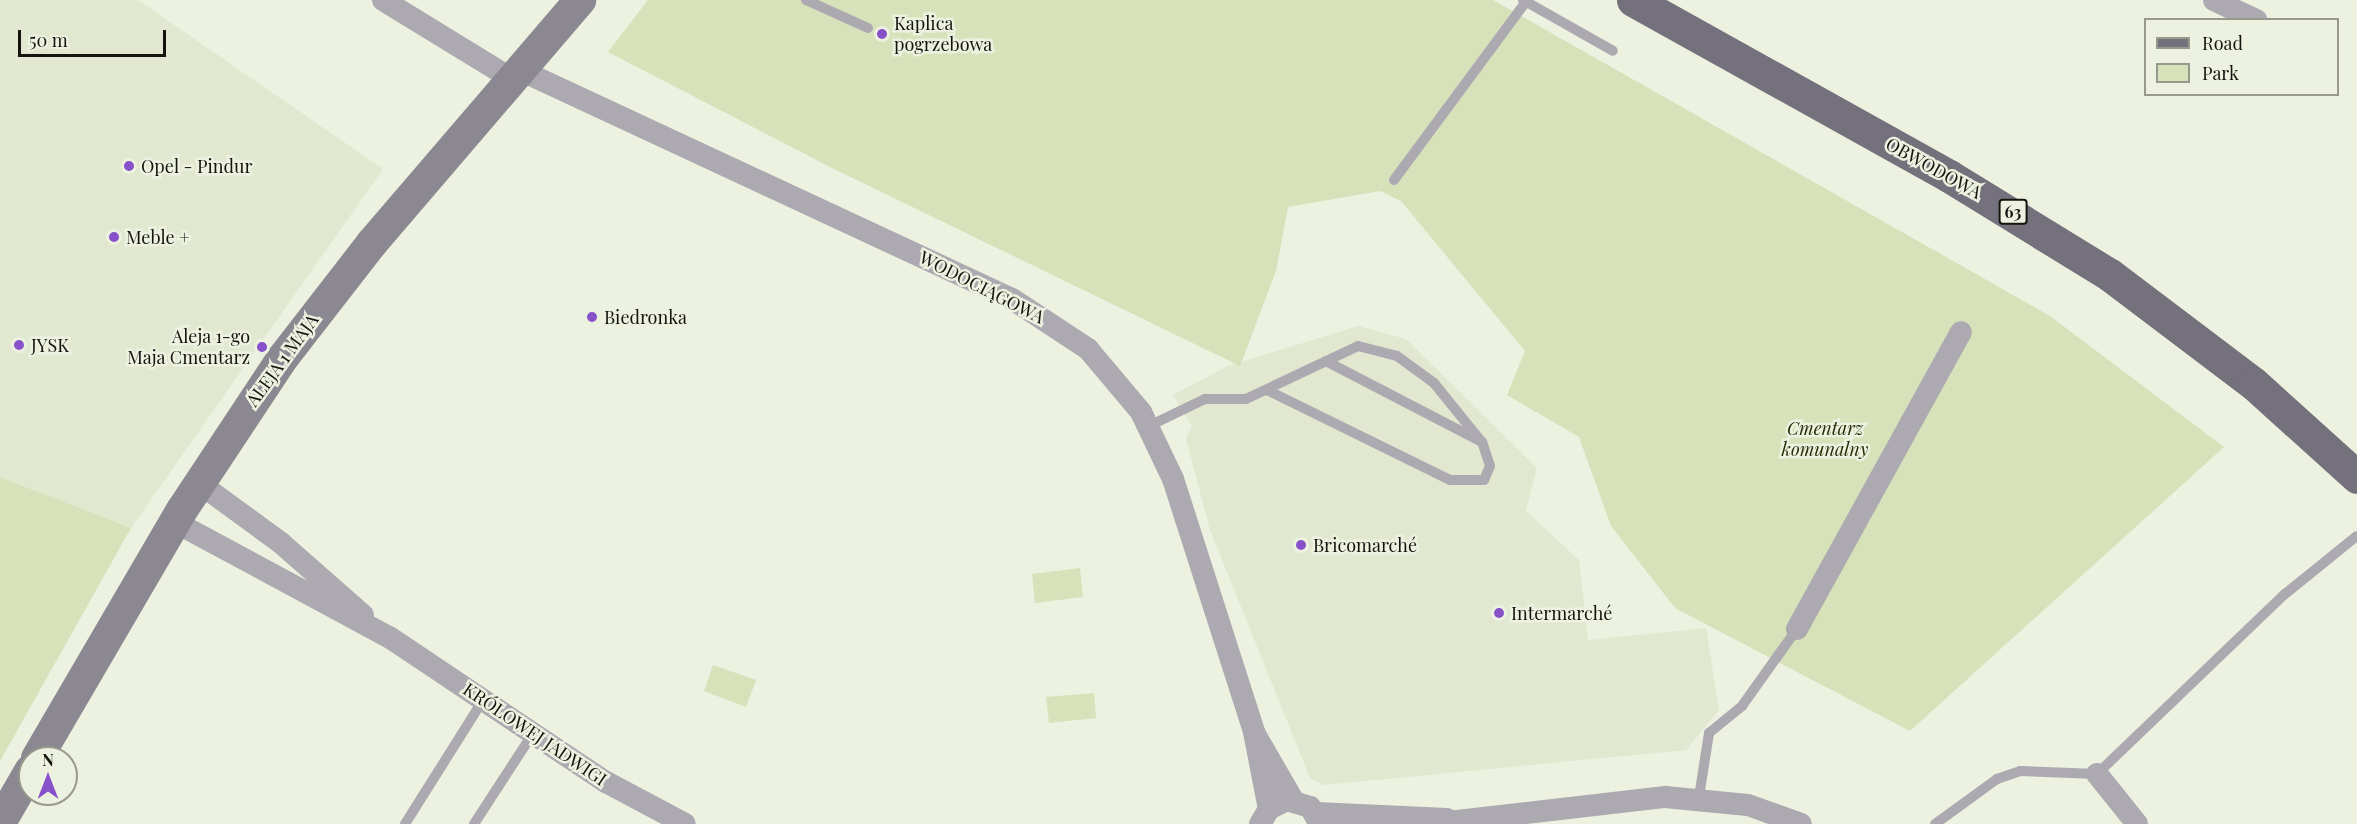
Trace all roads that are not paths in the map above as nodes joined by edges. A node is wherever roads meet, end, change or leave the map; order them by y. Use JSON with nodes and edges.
{"nodes":[{"id":1,"x":383,"y":0,"type":"edge"},
{"id":2,"x":580,"y":0,"type":"edge"},
{"id":3,"x":806,"y":0,"type":"edge"},
{"id":4,"x":1633,"y":0,"type":"edge"},
{"id":5,"x":2214,"y":0,"type":"edge"},
{"id":6,"x":1526,"y":1,"type":"edge"},
{"id":7,"x":2252,"y":18,"type":"edge"},
{"id":8,"x":868,"y":28,"type":"dead end"},
{"id":9,"x":1613,"y":51,"type":"dead end"},
{"id":10,"x":516,"y":74,"type":"junction"},
{"id":11,"x":1394,"y":180,"type":"dead end"},
{"id":12,"x":1961,"y":332,"type":"dead end"},
{"id":13,"x":1326,"y":361,"type":"junction"},
{"id":14,"x":1267,"y":390,"type":"junction"},
{"id":15,"x":1149,"y":426,"type":"junction"},
{"id":16,"x":1482,"y":442,"type":"junction"},
{"id":17,"x":2357,"y":477,"type":"edge"},
{"id":18,"x":199,"y":483,"type":"junction"},
{"id":19,"x":175,"y":522,"type":"junction"},
{"id":20,"x":2357,"y":536,"type":"edge"},
{"id":21,"x":1797,"y":629,"type":"joint"},
{"id":22,"x":389,"y":637,"type":"junction"},
{"id":23,"x":483,"y":700,"type":"junction"},
{"id":24,"x":1254,"y":732,"type":"junction"},
{"id":25,"x":533,"y":734,"type":"junction"},
{"id":26,"x":44,"y":746,"type":"edge"},
{"id":27,"x":2097,"y":774,"type":"junction"},
{"id":28,"x":18,"y":792,"type":"edge"},
{"id":29,"x":1700,"y":797,"type":"junction"},
{"id":30,"x":1293,"y":800,"type":"junction"},
{"id":31,"x":1264,"y":816,"type":"edge"},
{"id":32,"x":1318,"y":818,"type":"edge"},
{"id":33,"x":1441,"y":821,"type":"edge"},
{"id":34,"x":0,"y":823,"type":"edge"},
{"id":35,"x":405,"y":824,"type":"edge"},
{"id":36,"x":474,"y":824,"type":"edge"},
{"id":37,"x":685,"y":824,"type":"edge"},
{"id":38,"x":1801,"y":824,"type":"edge"},
{"id":39,"x":1935,"y":824,"type":"edge"},
{"id":40,"x":2137,"y":824,"type":"edge"}],
"edges":[{"from":1,"to":10,"type":"street","name":"WODOCIĄGOWA"},
{"from":2,"to":10,"type":"street","name":"ALEJA 1 MAJA"},
{"from":3,"to":8,"type":"lane"},
{"from":4,"to":17,"type":"main road","name":"OBWODOWA","number":"63"},
{"from":5,"to":7,"type":"street"},
{"from":6,"to":9,"type":"lane"},
{"from":6,"to":11,"type":"lane"},
{"from":10,"to":15,"type":"street","name":"WODOCIĄGOWA"},
{"from":10,"to":18,"type":"street","name":"ALEJA 1 MAJA"},
{"from":12,"to":21,"type":"street"},
{"from":13,"to":14,"type":"lane"},
{"from":13,"to":16,"type":"lane"},
{"from":13,"to":16,"type":"lane"},
{"from":14,"to":15,"type":"lane"},
{"from":14,"to":16,"type":"lane"},
{"from":15,"to":24,"type":"street","name":"WODOCIĄGOWA"},
{"from":18,"to":19,"type":"street","name":"ALEJA 1 MAJA"},
{"from":18,"to":22,"type":"street","name":"KRÓLOWEJ JADWIGI"},
{"from":19,"to":22,"type":"street","name":"KRÓLOWEJ JADWIGI"},
{"from":19,"to":26,"type":"street","name":"ALEJA 1 MAJA"},
{"from":20,"to":27,"type":"lane"},
{"from":21,"to":29,"type":"lane"},
{"from":22,"to":23,"type":"street","name":"KRÓLOWEJ JADWIGI"},
{"from":23,"to":25,"type":"street","name":"KRÓLOWEJ JADWIGI"},
{"from":23,"to":35,"type":"lane"},
{"from":24,"to":30,"type":"street","name":"WODOCIĄGOWA"},
{"from":24,"to":31,"type":"street","name":"WODOCIĄGOWA"},
{"from":25,"to":36,"type":"lane"},
{"from":25,"to":37,"type":"street","name":"KRÓLOWEJ JADWIGI"},
{"from":27,"to":39,"type":"lane"},
{"from":27,"to":40,"type":"street"},
{"from":28,"to":34,"type":"street"},
{"from":29,"to":33,"type":"street"},
{"from":29,"to":38,"type":"street"},
{"from":30,"to":31,"type":"street"},
{"from":30,"to":32,"type":"street"},
{"from":32,"to":33,"type":"street"}]}
